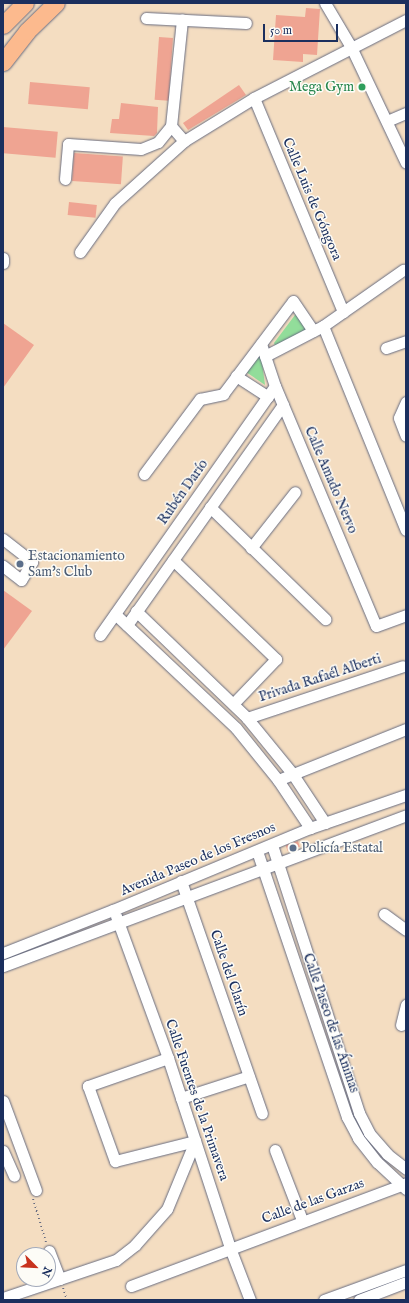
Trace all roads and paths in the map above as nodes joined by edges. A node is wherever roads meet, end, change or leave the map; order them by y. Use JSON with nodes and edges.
{"nodes":[{"id":1,"x":25,"y":3,"type":"edge"},
{"id":2,"x":56,"y":3,"type":"edge"},
{"id":3,"x":325,"y":3,"type":"edge"},
{"id":4,"x":146,"y":18,"type":"dead end"},
{"id":5,"x":182,"y":20,"type":"junction"},
{"id":6,"x":406,"y":20,"type":"edge"},
{"id":7,"x":246,"y":24,"type":"dead end"},
{"id":8,"x":3,"y":26,"type":"edge"},
{"id":9,"x":351,"y":46,"type":"junction"},
{"id":10,"x":3,"y":62,"type":"edge"},
{"id":11,"x":254,"y":98,"type":"junction"},
{"id":12,"x":406,"y":113,"type":"edge"},
{"id":13,"x":387,"y":121,"type":"junction"},
{"id":14,"x":171,"y":126,"type":"junction"},
{"id":15,"x":184,"y":140,"type":"junction"},
{"id":16,"x":406,"y":163,"type":"edge"},
{"id":17,"x":65,"y":179,"type":"dead end"},
{"id":18,"x":80,"y":252,"type":"dead end"},
{"id":19,"x":3,"y":258,"type":"edge"},
{"id":20,"x":3,"y":263,"type":"edge"},
{"id":21,"x":403,"y":270,"type":"dead end"},
{"id":22,"x":343,"y":312,"type":"junction"},
{"id":23,"x":318,"y":329,"type":"junction"},
{"id":24,"x":406,"y":341,"type":"edge"},
{"id":25,"x":261,"y":344,"type":"junction"},
{"id":26,"x":386,"y":348,"type":"dead end"},
{"id":27,"x":265,"y":356,"type":"junction"},
{"id":28,"x":236,"y":376,"type":"junction"},
{"id":29,"x":275,"y":386,"type":"junction"},
{"id":30,"x":268,"y":397,"type":"junction"},
{"id":31,"x":283,"y":405,"type":"junction"},
{"id":32,"x":404,"y":407,"type":"edge"},
{"id":33,"x":406,"y":436,"type":"edge"},
{"id":34,"x":144,"y":474,"type":"dead end"},
{"id":35,"x":295,"y":492,"type":"dead end"},
{"id":36,"x":210,"y":507,"type":"junction"},
{"id":37,"x":406,"y":530,"type":"edge"},
{"id":38,"x":3,"y":539,"type":"edge"},
{"id":39,"x":251,"y":548,"type":"junction"},
{"id":40,"x":173,"y":560,"type":"junction"},
{"id":41,"x":3,"y":566,"type":"edge"},
{"id":42,"x":136,"y":611,"type":"junction"},
{"id":43,"x":115,"y":614,"type":"junction"},
{"id":44,"x":406,"y":615,"type":"edge"},
{"id":45,"x":325,"y":619,"type":"dead end"},
{"id":46,"x":127,"y":625,"type":"junction"},
{"id":47,"x":100,"y":635,"type":"dead end"},
{"id":48,"x":403,"y":666,"type":"dead end"},
{"id":49,"x":233,"y":704,"type":"junction"},
{"id":50,"x":247,"y":718,"type":"junction"},
{"id":51,"x":406,"y":729,"type":"edge"},
{"id":52,"x":292,"y":773,"type":"junction"},
{"id":53,"x":278,"y":780,"type":"junction"},
{"id":54,"x":406,"y":795,"type":"edge"},
{"id":55,"x":406,"y":815,"type":"edge"},
{"id":56,"x":324,"y":823,"type":"junction"},
{"id":57,"x":310,"y":828,"type":"junction"},
{"id":58,"x":272,"y":845,"type":"junction"},
{"id":59,"x":257,"y":851,"type":"junction"},
{"id":60,"x":278,"y":863,"type":"junction"},
{"id":61,"x":264,"y":870,"type":"junction"},
{"id":62,"x":182,"y":881,"type":"junction"},
{"id":63,"x":187,"y":897,"type":"junction"},
{"id":64,"x":113,"y":910,"type":"junction"},
{"id":65,"x":384,"y":914,"type":"dead end"},
{"id":66,"x":118,"y":923,"type":"junction"},
{"id":67,"x":406,"y":930,"type":"edge"},
{"id":68,"x":3,"y":953,"type":"edge"},
{"id":69,"x":3,"y":966,"type":"edge"},
{"id":70,"x":406,"y":1006,"type":"edge"},
{"id":71,"x":401,"y":1025,"type":"dead end"},
{"id":72,"x":168,"y":1058,"type":"junction"},
{"id":73,"x":249,"y":1076,"type":"junction"},
{"id":74,"x":181,"y":1098,"type":"junction"},
{"id":75,"x":3,"y":1101,"type":"edge"},
{"id":76,"x":262,"y":1114,"type":"dead end"},
{"id":77,"x":195,"y":1141,"type":"junction"},
{"id":78,"x":275,"y":1150,"type":"dead end"},
{"id":79,"x":3,"y":1151,"type":"edge"},
{"id":80,"x":406,"y":1169,"type":"edge"},
{"id":81,"x":30,"y":1171,"type":"junction"},
{"id":82,"x":8,"y":1176,"type":"edge"},
{"id":83,"x":404,"y":1185,"type":"edge"},
{"id":84,"x":36,"y":1190,"type":"joint"},
{"id":85,"x":302,"y":1220,"type":"junction"},
{"id":86,"x":48,"y":1247,"type":"edge"},
{"id":87,"x":230,"y":1248,"type":"junction"},
{"id":88,"x":56,"y":1269,"type":"edge"},
{"id":89,"x":406,"y":1270,"type":"edge"},
{"id":90,"x":60,"y":1279,"type":"junction"},
{"id":91,"x":406,"y":1282,"type":"edge"},
{"id":92,"x":131,"y":1286,"type":"dead end"},
{"id":93,"x":3,"y":1298,"type":"edge"},
{"id":94,"x":250,"y":1300,"type":"edge"},
{"id":95,"x":324,"y":1300,"type":"edge"},
{"id":96,"x":359,"y":1300,"type":"edge"}],
"edges":[{"from":1,"to":8,"type":"highway"},
{"from":2,"to":10,"type":"highway"},
{"from":3,"to":9,"type":"street"},
{"from":4,"to":5,"type":"street"},
{"from":5,"to":7,"type":"street"},
{"from":5,"to":14,"type":"street"},
{"from":6,"to":9,"type":"street"},
{"from":9,"to":11,"type":"street"},
{"from":9,"to":13,"type":"street"},
{"from":11,"to":15,"type":"street"},
{"from":11,"to":22,"type":"street","name":"Calle Luis de Góngora"},
{"from":12,"to":13,"type":"street"},
{"from":13,"to":16,"type":"street"},
{"from":14,"to":15,"type":"street"},
{"from":14,"to":17,"type":"street"},
{"from":15,"to":18,"type":"street"},
{"from":19,"to":20,"type":"street"},
{"from":21,"to":22,"type":"street"},
{"from":22,"to":23,"type":"street"},
{"from":23,"to":25,"type":"street"},
{"from":23,"to":27,"type":"street"},
{"from":23,"to":37,"type":"street"},
{"from":24,"to":26,"type":"street"},
{"from":25,"to":27,"type":"street","name":"Calle Amado Nervo"},
{"from":25,"to":28,"type":"street"},
{"from":27,"to":29,"type":"street","name":"Calle Amado Nervo"},
{"from":28,"to":30,"type":"street"},
{"from":28,"to":34,"type":"street"},
{"from":29,"to":30,"type":"street","name":"Rubén Darío"},
{"from":29,"to":31,"type":"street","name":"Calle Amado Nervo"},
{"from":30,"to":43,"type":"street","name":"Rubén Darío"},
{"from":31,"to":36,"type":"street"},
{"from":31,"to":44,"type":"street","name":"Calle Amado Nervo"},
{"from":32,"to":33,"type":"street"},
{"from":35,"to":39,"type":"street"},
{"from":36,"to":39,"type":"street"},
{"from":36,"to":40,"type":"street"},
{"from":38,"to":41,"type":"street"},
{"from":39,"to":45,"type":"street"},
{"from":40,"to":42,"type":"street"},
{"from":40,"to":49,"type":"street"},
{"from":42,"to":46,"type":"street"},
{"from":42,"to":49,"type":"street"},
{"from":43,"to":46,"type":"street"},
{"from":43,"to":47,"type":"street","name":"Rubén Darío"},
{"from":46,"to":53,"type":"street"},
{"from":48,"to":50,"type":"street","name":"Privada Rafaél Alberti"},
{"from":49,"to":50,"type":"street"},
{"from":50,"to":52,"type":"street"},
{"from":51,"to":52,"type":"street"},
{"from":52,"to":53,"type":"street"},
{"from":52,"to":56,"type":"street"},
{"from":53,"to":57,"type":"street"},
{"from":54,"to":56,"type":"street","name":"Avenida Paseo de los Fresnos"},
{"from":55,"to":60,"type":"street","name":"Avenida Paseo de los Fresnos"},
{"from":56,"to":57,"type":"street","name":"Avenida Paseo de los Fresnos"},
{"from":57,"to":58,"type":"street","name":"Avenida Paseo de los Fresnos"},
{"from":58,"to":59,"type":"street","name":"Avenida Paseo de los Fresnos"},
{"from":58,"to":60,"type":"street","name":"Calle Paseo de las Ánimas"},
{"from":59,"to":61,"type":"street","name":"Calle Paseo de las Ánimas"},
{"from":59,"to":62,"type":"street","name":"Avenida Paseo de los Fresnos"},
{"from":60,"to":61,"type":"street","name":"Avenida Paseo de los Fresnos"},
{"from":60,"to":80,"type":"street","name":"Calle Paseo de las Ánimas"},
{"from":61,"to":63,"type":"street","name":"Avenida Paseo de los Fresnos"},
{"from":61,"to":83,"type":"street","name":"Calle Paseo de las Ánimas"},
{"from":62,"to":63,"type":"street","name":"Calle del Clarín"},
{"from":62,"to":64,"type":"street","name":"Avenida Paseo de los Fresnos"},
{"from":63,"to":66,"type":"street","name":"Avenida Paseo de los Fresnos"},
{"from":63,"to":73,"type":"street","name":"Calle del Clarín"},
{"from":64,"to":66,"type":"street","name":"Calle Fuentes de la Primavera"},
{"from":64,"to":68,"type":"street","name":"Avenida Paseo de los Fresnos"},
{"from":65,"to":67,"type":"street"},
{"from":66,"to":69,"type":"street","name":"Avenida Paseo de los Fresnos"},
{"from":66,"to":72,"type":"street","name":"Calle Fuentes de la Primavera"},
{"from":70,"to":71,"type":"street"},
{"from":72,"to":74,"type":"street","name":"Calle Fuentes de la Primavera"},
{"from":72,"to":77,"type":"street"},
{"from":73,"to":74,"type":"street"},
{"from":73,"to":76,"type":"street","name":"Calle del Clarín"},
{"from":74,"to":77,"type":"street","name":"Calle Fuentes de la Primavera"},
{"from":75,"to":81,"type":"street"},
{"from":77,"to":87,"type":"street","name":"Calle Fuentes de la Primavera"},
{"from":77,"to":90,"type":"street"},
{"from":78,"to":85,"type":"street"},
{"from":79,"to":82,"type":"street"},
{"from":81,"to":82,"type":"street"},
{"from":81,"to":84,"type":"street"},
{"from":83,"to":85,"type":"street","name":"Calle de las Garzas"},
{"from":84,"to":86,"type":"path"},
{"from":85,"to":87,"type":"street","name":"Calle de las Garzas"},
{"from":87,"to":92,"type":"street","name":"Calle de las Garzas"},
{"from":87,"to":94,"type":"street","name":"Calle Fuentes de la Primavera"},
{"from":88,"to":90,"type":"street"},
{"from":89,"to":95,"type":"street"},
{"from":90,"to":93,"type":"street"},
{"from":91,"to":96,"type":"street"}]}
